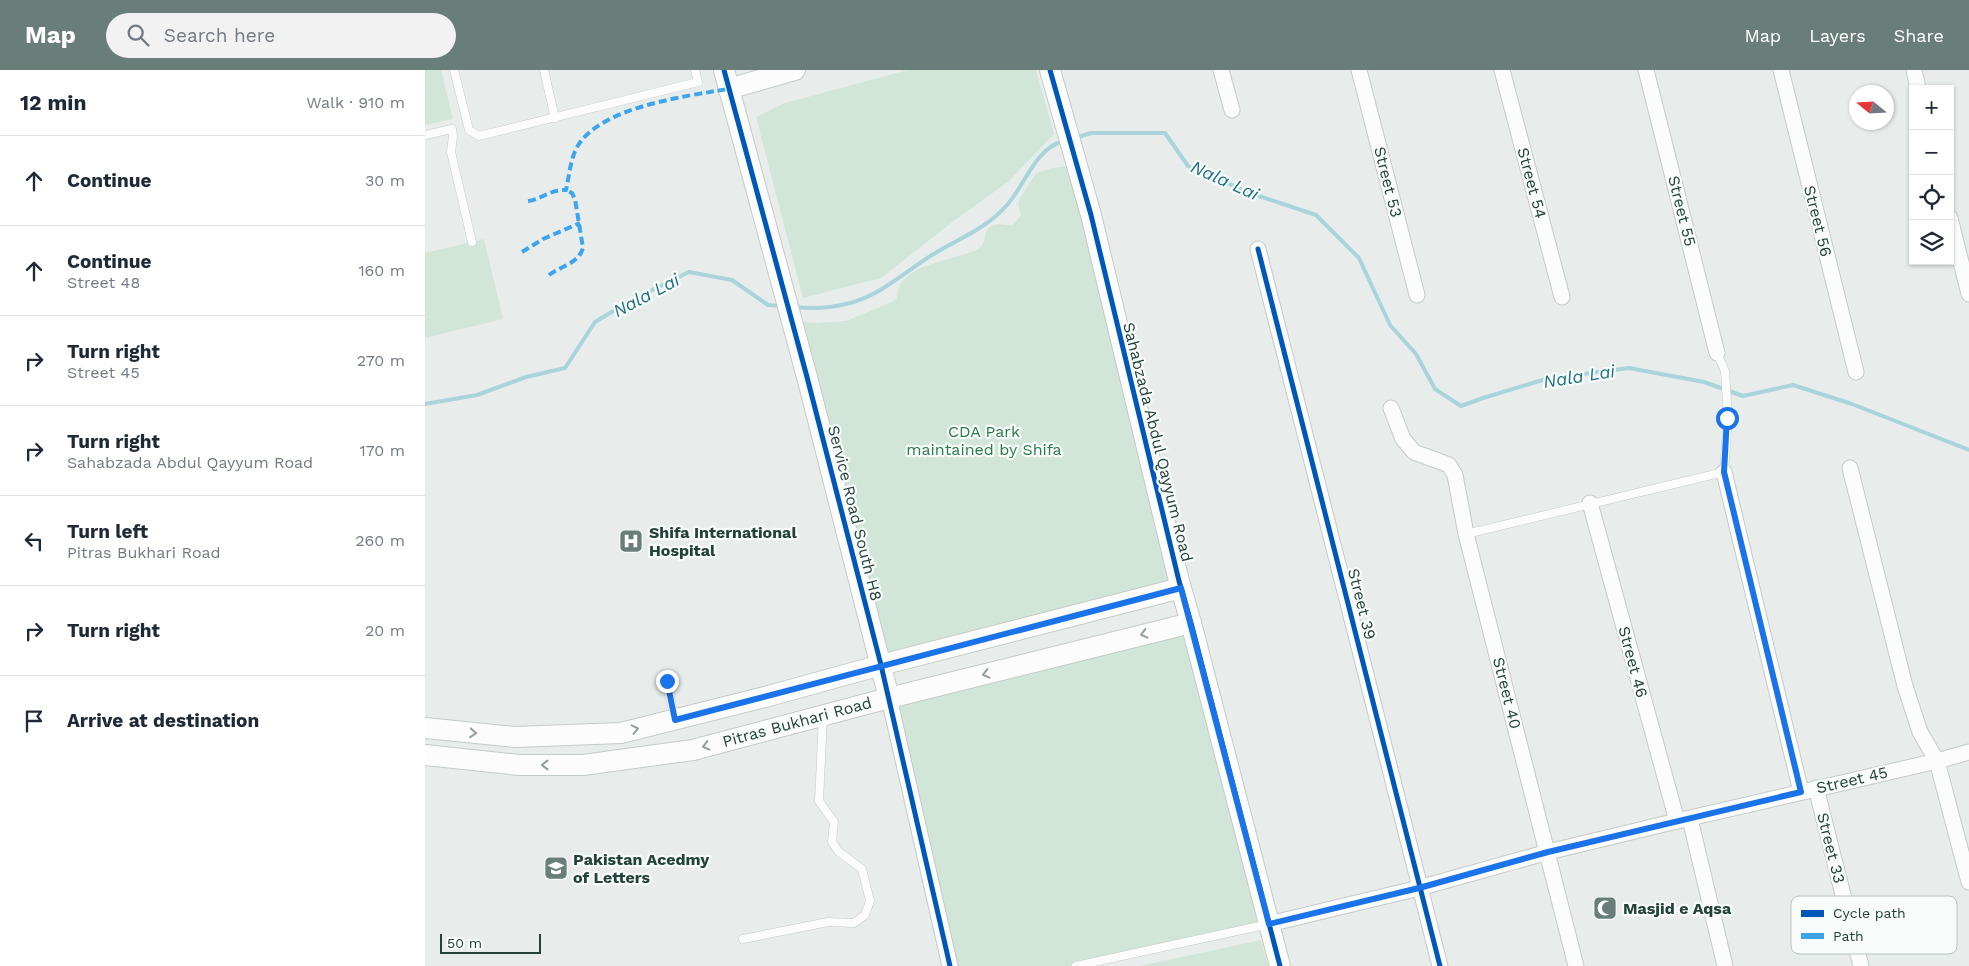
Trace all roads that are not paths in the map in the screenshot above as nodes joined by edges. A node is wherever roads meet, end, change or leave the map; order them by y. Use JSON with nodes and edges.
{"nodes":[{"id":1,"x":454,"y":70,"type":"edge"},
{"id":2,"x":544,"y":70,"type":"edge"},
{"id":3,"x":695,"y":70,"type":"edge"},
{"id":4,"x":795,"y":70,"type":"edge"},
{"id":5,"x":1050,"y":70,"type":"edge"},
{"id":6,"x":1221,"y":70,"type":"edge"},
{"id":7,"x":1359,"y":70,"type":"edge"},
{"id":8,"x":1502,"y":70,"type":"edge"},
{"id":9,"x":1646,"y":70,"type":"edge"},
{"id":10,"x":1781,"y":70,"type":"edge"},
{"id":11,"x":1914,"y":70,"type":"edge"},
{"id":12,"x":726,"y":79,"type":"edge"},
{"id":13,"x":1917,"y":85,"type":"edge"},
{"id":14,"x":1232,"y":110,"type":"dead end"},
{"id":15,"x":555,"y":118,"type":"junction"},
{"id":16,"x":425,"y":135,"type":"edge"},
{"id":17,"x":1950,"y":220,"type":"edge"},
{"id":18,"x":472,"y":242,"type":"dead end"},
{"id":19,"x":1258,"y":249,"type":"dead end"},
{"id":20,"x":1969,"y":294,"type":"edge"},
{"id":21,"x":1417,"y":295,"type":"dead end"},
{"id":22,"x":1562,"y":297,"type":"dead end"},
{"id":23,"x":1717,"y":353,"type":"joint"},
{"id":24,"x":1856,"y":372,"type":"dead end"},
{"id":25,"x":1391,"y":408,"type":"dead end"},
{"id":26,"x":1850,"y":468,"type":"dead end"},
{"id":27,"x":1724,"y":472,"type":"junction"},
{"id":28,"x":1590,"y":503,"type":"junction"},
{"id":29,"x":1466,"y":534,"type":"junction"},
{"id":30,"x":1181,"y":588,"type":"junction"},
{"id":31,"x":1191,"y":623,"type":"junction"},
{"id":32,"x":881,"y":665,"type":"junction"},
{"id":33,"x":667,"y":681,"type":"dead end"},
{"id":34,"x":889,"y":698,"type":"junction"},
{"id":35,"x":823,"y":716,"type":"junction"},
{"id":36,"x":675,"y":720,"type":"junction"},
{"id":37,"x":425,"y":728,"type":"edge"},
{"id":38,"x":1969,"y":752,"type":"edge"},
{"id":39,"x":425,"y":755,"type":"edge"},
{"id":40,"x":1937,"y":761,"type":"junction"},
{"id":41,"x":1808,"y":790,"type":"junction"},
{"id":42,"x":1684,"y":820,"type":"junction"},
{"id":43,"x":1548,"y":852,"type":"junction"},
{"id":44,"x":1969,"y":882,"type":"edge"},
{"id":45,"x":1419,"y":888,"type":"junction"},
{"id":46,"x":1840,"y":896,"type":"edge"},
{"id":47,"x":1269,"y":924,"type":"junction"},
{"id":48,"x":743,"y":938,"type":"dead end"},
{"id":49,"x":1857,"y":954,"type":"edge"},
{"id":50,"x":950,"y":966,"type":"edge"},
{"id":51,"x":1076,"y":966,"type":"edge"},
{"id":52,"x":1280,"y":966,"type":"edge"},
{"id":53,"x":1440,"y":966,"type":"edge"},
{"id":54,"x":1576,"y":966,"type":"edge"},
{"id":55,"x":1725,"y":966,"type":"edge"},
{"id":56,"x":1861,"y":966,"type":"edge"}],
"edges":[{"from":1,"to":15,"type":"lane"},
{"from":2,"to":15,"type":"lane"},
{"from":3,"to":15,"type":"lane"},
{"from":4,"to":12,"type":"street"},
{"from":5,"to":30,"type":"street","name":"Sahabzada Abdul Qayyum Road"},
{"from":6,"to":14,"type":"street"},
{"from":7,"to":21,"type":"street","name":"Street 53"},
{"from":8,"to":22,"type":"street","name":"Street 54"},
{"from":9,"to":23,"type":"street","name":"Street 55"},
{"from":10,"to":24,"type":"street","name":"Street 56"},
{"from":11,"to":13,"type":"street"},
{"from":12,"to":32,"type":"street","name":"Service Road South H8"},
{"from":16,"to":18,"type":"lane"},
{"from":17,"to":20,"type":"street"},
{"from":19,"to":45,"type":"street","name":"Street 39"},
{"from":23,"to":27,"type":"lane"},
{"from":25,"to":29,"type":"street","name":"Street 40"},
{"from":26,"to":40,"type":"street"},
{"from":27,"to":28,"type":"lane"},
{"from":27,"to":41,"type":"street","name":"Street 33"},
{"from":28,"to":29,"type":"lane"},
{"from":28,"to":42,"type":"street","name":"Street 46"},
{"from":29,"to":43,"type":"street","name":"Street 40"},
{"from":30,"to":31,"type":"street","name":"Sahabzada Abdul Qayyum Road"},
{"from":30,"to":32,"type":"street","name":"Pitras Bukhari Road"},
{"from":31,"to":34,"type":"street","name":"Pitras Bukhari Road","one_way":true},
{"from":31,"to":47,"type":"street","name":"Sahabzada Abdul Qayyum Road"},
{"from":32,"to":34,"type":"street","name":"Service Road South H8"},
{"from":32,"to":36,"type":"street","name":"Pitras Bukhari Road"},
{"from":33,"to":36,"type":"lane"},
{"from":34,"to":35,"type":"street","name":"Pitras Bukhari Road"},
{"from":34,"to":50,"type":"street","name":"Service Road South H8"},
{"from":35,"to":39,"type":"street","name":"Pitras Bukhari Road","one_way":true},
{"from":35,"to":48,"type":"lane"},
{"from":37,"to":36,"type":"street","name":"Pitras Bukhari Road","one_way":true},
{"from":38,"to":40,"type":"street","name":"Street 45"},
{"from":40,"to":41,"type":"street","name":"Street 45"},
{"from":40,"to":44,"type":"street"},
{"from":41,"to":42,"type":"street","name":"Street 45"},
{"from":41,"to":46,"type":"street","name":"Street 33"},
{"from":42,"to":43,"type":"street","name":"Street 45"},
{"from":42,"to":55,"type":"street","name":"Street 46"},
{"from":43,"to":45,"type":"street","name":"Street 45"},
{"from":43,"to":54,"type":"street","name":"Street 40"},
{"from":45,"to":47,"type":"street","name":"Street 45"},
{"from":45,"to":53,"type":"street","name":"Street 39"},
{"from":47,"to":51,"type":"lane"},
{"from":47,"to":52,"type":"street","name":"Sahabzada Abdul Qayyum Road"},
{"from":49,"to":56,"type":"street","name":"Street 33"}]}
